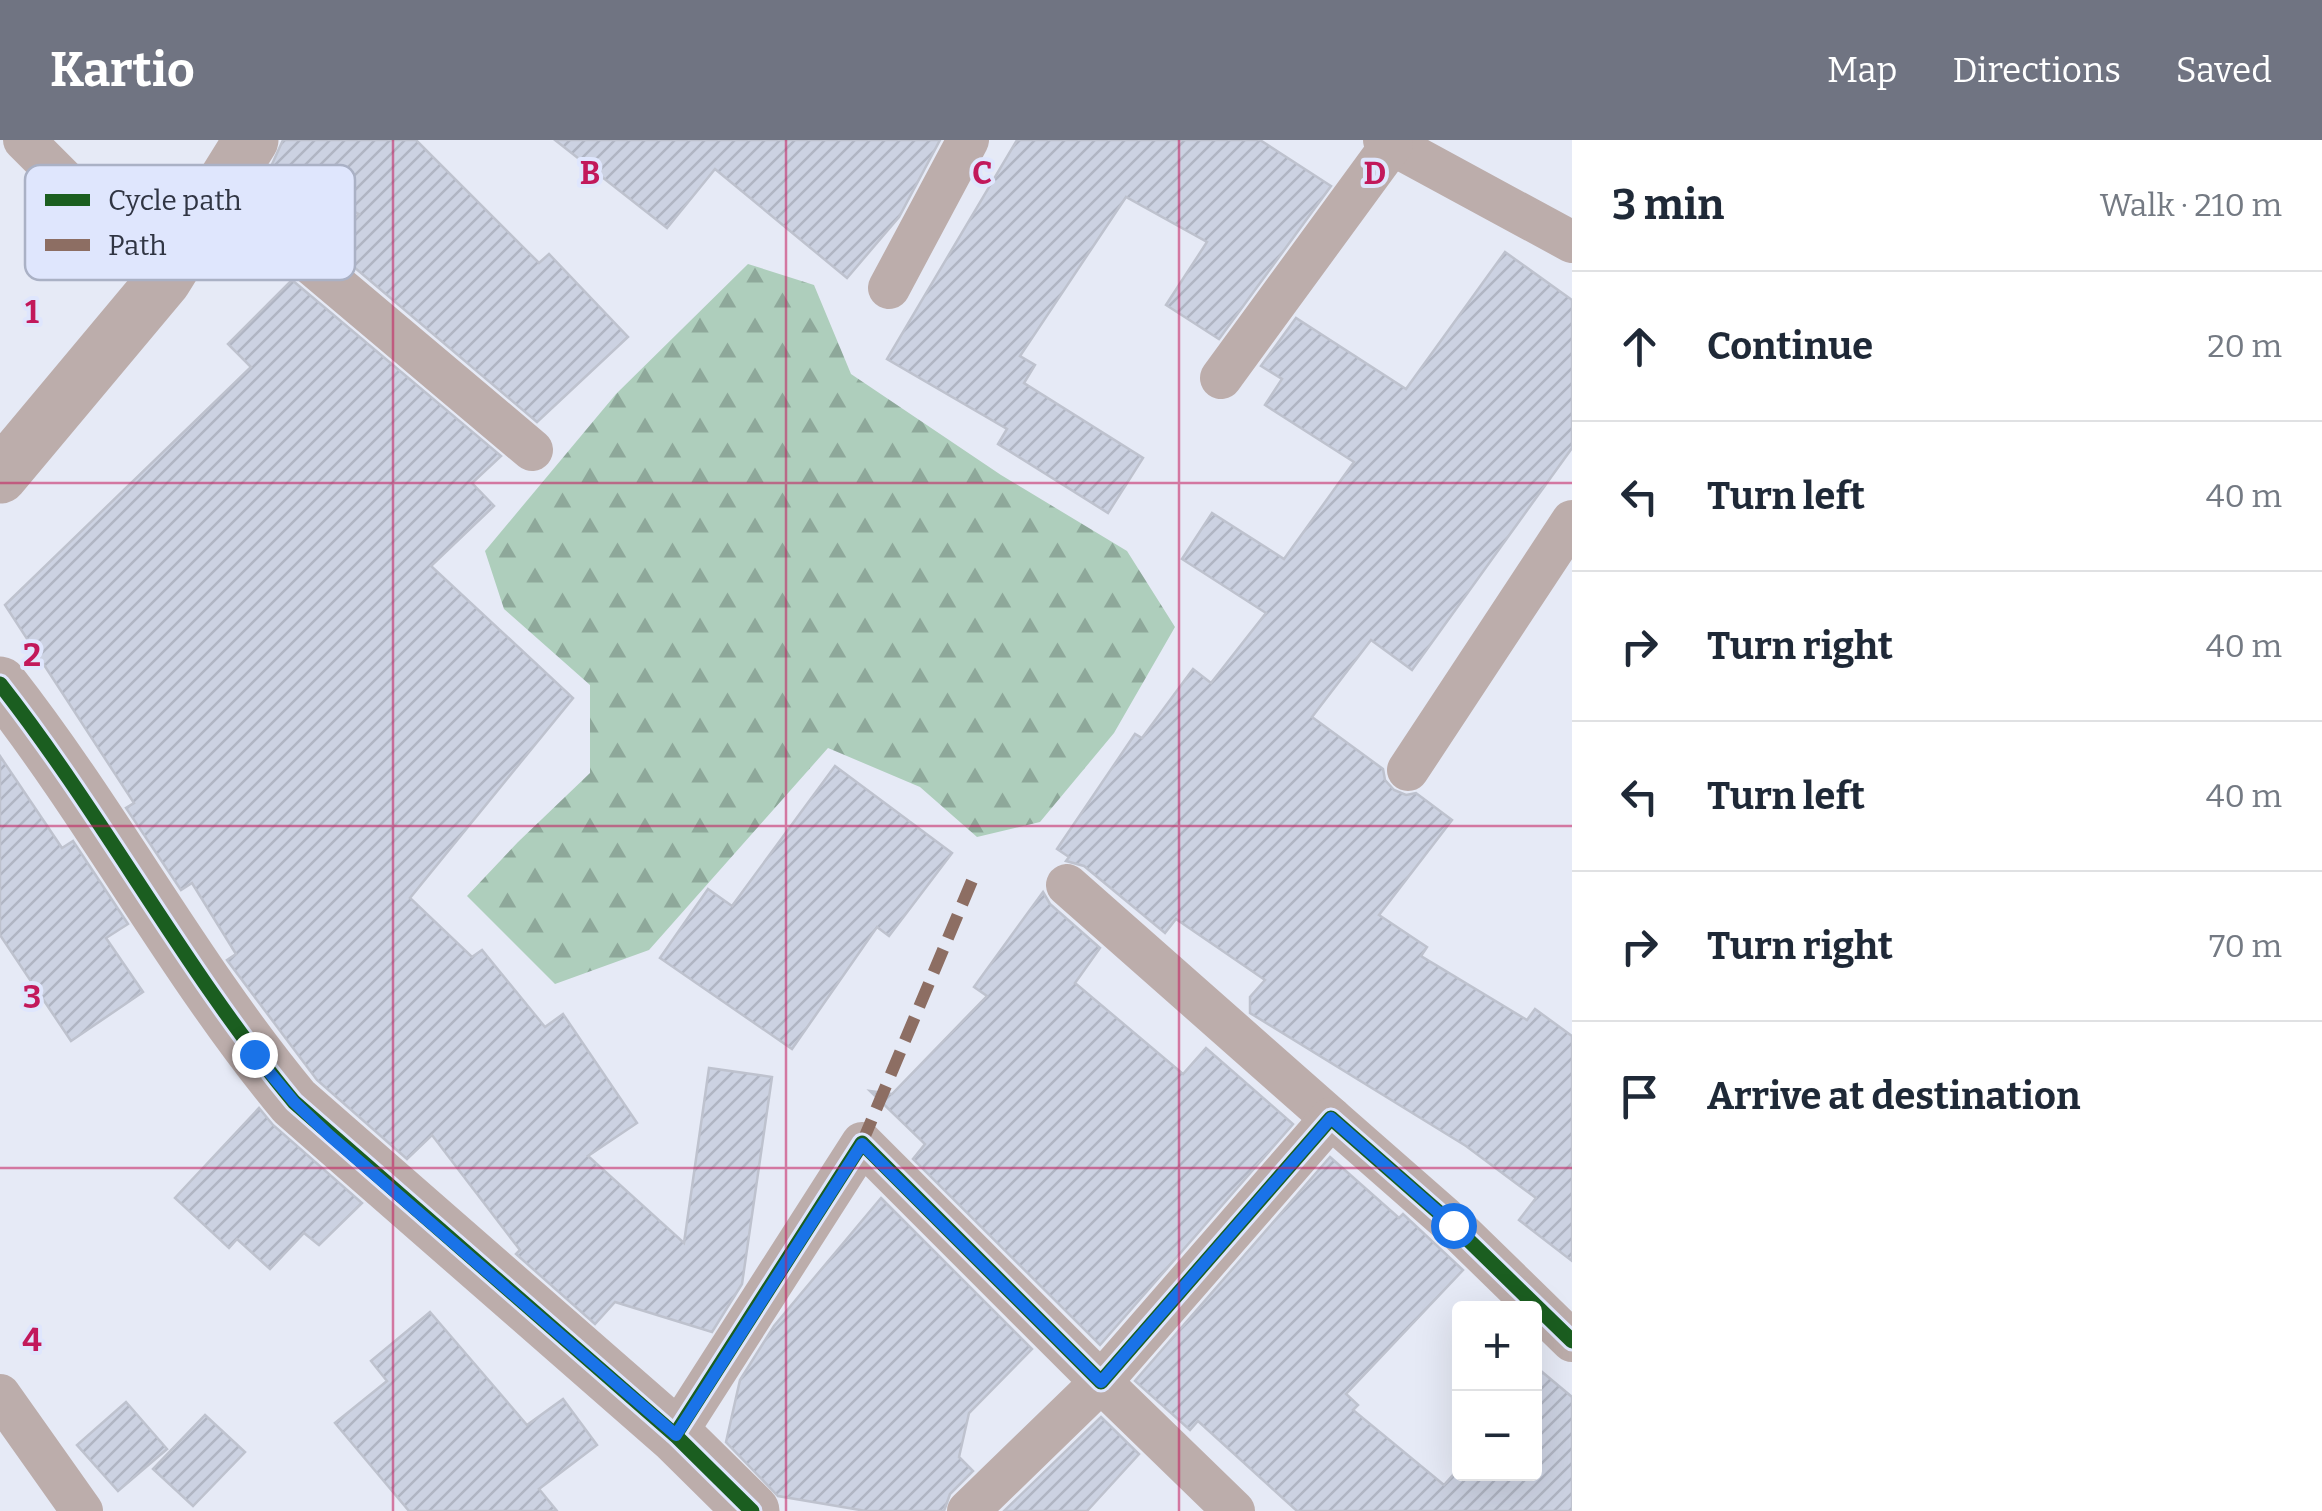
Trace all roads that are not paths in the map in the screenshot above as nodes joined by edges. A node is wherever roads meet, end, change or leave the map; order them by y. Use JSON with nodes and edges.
{"nodes":[{"id":1,"x":24,"y":140,"type":"edge"},
{"id":2,"x":251,"y":140,"type":"edge"},
{"id":3,"x":968,"y":140,"type":"edge"},
{"id":4,"x":1388,"y":142,"type":"edge"},
{"id":5,"x":49,"y":165,"type":"edge"},
{"id":6,"x":235,"y":165,"type":"edge"},
{"id":7,"x":1572,"y":242,"type":"edge"},
{"id":8,"x":164,"y":280,"type":"edge"},
{"id":9,"x":330,"y":280,"type":"edge"},
{"id":10,"x":890,"y":288,"type":"dead end"},
{"id":11,"x":1221,"y":378,"type":"dead end"},
{"id":12,"x":532,"y":450,"type":"dead end"},
{"id":13,"x":0,"y":476,"type":"edge"},
{"id":14,"x":1572,"y":522,"type":"edge"},
{"id":15,"x":0,"y":684,"type":"edge"},
{"id":16,"x":1408,"y":770,"type":"dead end"},
{"id":17,"x":1067,"y":886,"type":"dead end"},
{"id":18,"x":1331,"y":1118,"type":"junction"},
{"id":19,"x":1572,"y":1341,"type":"edge"},
{"id":20,"x":1101,"y":1382,"type":"junction"},
{"id":21,"x":0,"y":1395,"type":"edge"},
{"id":22,"x":676,"y":1435,"type":"junction"},
{"id":23,"x":82,"y":1511,"type":"edge"},
{"id":24,"x":752,"y":1511,"type":"edge"},
{"id":25,"x":968,"y":1511,"type":"edge"},
{"id":26,"x":1234,"y":1511,"type":"edge"}],
"edges":[{"from":1,"to":5,"type":"street"},
{"from":2,"to":6,"type":"street"},
{"from":3,"to":10,"type":"street"},
{"from":4,"to":7,"type":"street"},
{"from":4,"to":11,"type":"street"},
{"from":8,"to":13,"type":"street"},
{"from":9,"to":12,"type":"street"},
{"from":14,"to":16,"type":"street"},
{"from":15,"to":22,"type":"street"},
{"from":17,"to":18,"type":"street"},
{"from":18,"to":19,"type":"street"},
{"from":18,"to":20,"type":"street"},
{"from":20,"to":22,"type":"street"},
{"from":20,"to":25,"type":"street"},
{"from":20,"to":26,"type":"street"},
{"from":21,"to":23,"type":"street"},
{"from":22,"to":24,"type":"street"}]}
